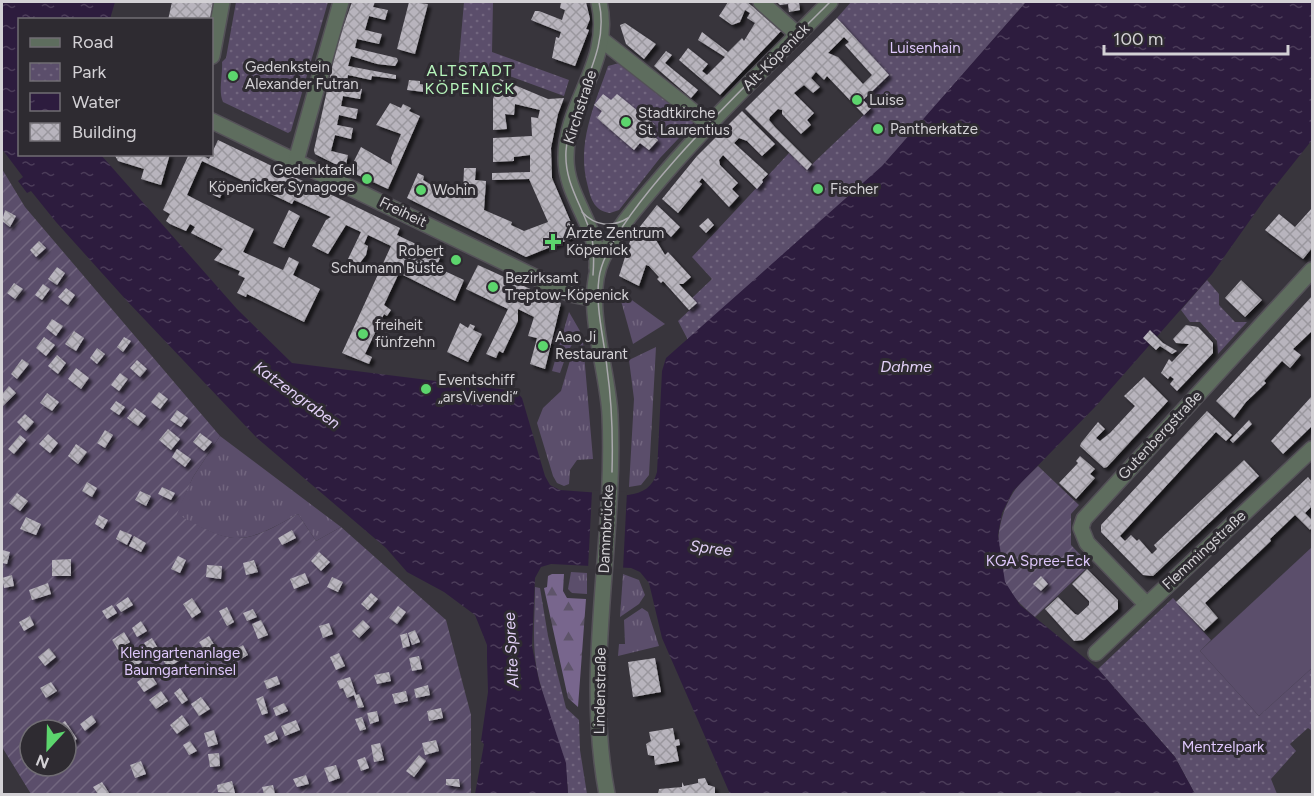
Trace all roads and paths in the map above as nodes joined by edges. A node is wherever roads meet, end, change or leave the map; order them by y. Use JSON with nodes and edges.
{"nodes":[{"id":1,"x":222,"y":2,"type":"edge"},
{"id":2,"x":341,"y":2,"type":"edge"},
{"id":3,"x":599,"y":2,"type":"edge"},
{"id":4,"x":761,"y":2,"type":"edge"},
{"id":5,"x":830,"y":2,"type":"edge"},
{"id":6,"x":797,"y":34,"type":"junction"},
{"id":7,"x":602,"y":40,"type":"junction"},
{"id":8,"x":213,"y":51,"type":"edge"},
{"id":9,"x":213,"y":121,"type":"edge"},
{"id":10,"x":709,"y":124,"type":"junction"},
{"id":11,"x":296,"y":161,"type":"junction"},
{"id":12,"x":585,"y":218,"type":"junction"},
{"id":13,"x":627,"y":220,"type":"junction"},
{"id":14,"x":1312,"y":270,"type":"edge"},
{"id":15,"x":595,"y":279,"type":"junction"},
{"id":16,"x":595,"y":299,"type":"junction"},
{"id":17,"x":1312,"y":449,"type":"edge"},
{"id":18,"x":609,"y":472,"type":"joint"},
{"id":19,"x":603,"y":587,"type":"joint"},
{"id":20,"x":1146,"y":604,"type":"junction"},
{"id":21,"x":1096,"y":653,"type":"dead end"},
{"id":22,"x":607,"y":795,"type":"edge"}],
"edges":[{"from":1,"to":8,"type":"street"},
{"from":2,"to":11,"type":"street"},
{"from":3,"to":7,"type":"street","name":"Kirchstraße"},
{"from":4,"to":6,"type":"street"},
{"from":5,"to":6,"type":"street","name":"Alt-Köpenick"},
{"from":6,"to":10,"type":"street","name":"Alt-Köpenick"},
{"from":7,"to":10,"type":"street"},
{"from":7,"to":12,"type":"street","name":"Kirchstraße"},
{"from":9,"to":11,"type":"street","name":"Freiheit"},
{"from":10,"to":13,"type":"street","name":"Alt-Köpenick"},
{"from":11,"to":16,"type":"street","name":"Freiheit"},
{"from":12,"to":13,"type":"street"},
{"from":12,"to":15,"type":"street","name":"Kirchstraße"},
{"from":13,"to":15,"type":"street","name":"Alt-Köpenick"},
{"from":14,"to":20,"type":"street","name":"Gutenbergstraße"},
{"from":15,"to":16,"type":"street","name":"Alt-Köpenick"},
{"from":16,"to":18,"type":"street","name":"Alt-Köpenick"},
{"from":17,"to":20,"type":"street","name":"Flemmingstraße"},
{"from":18,"to":19,"type":"street","name":"Dammbrücke"},
{"from":19,"to":22,"type":"street","name":"Lindenstraße"},
{"from":20,"to":21,"type":"street","name":"Flemmingstraße"}]}
